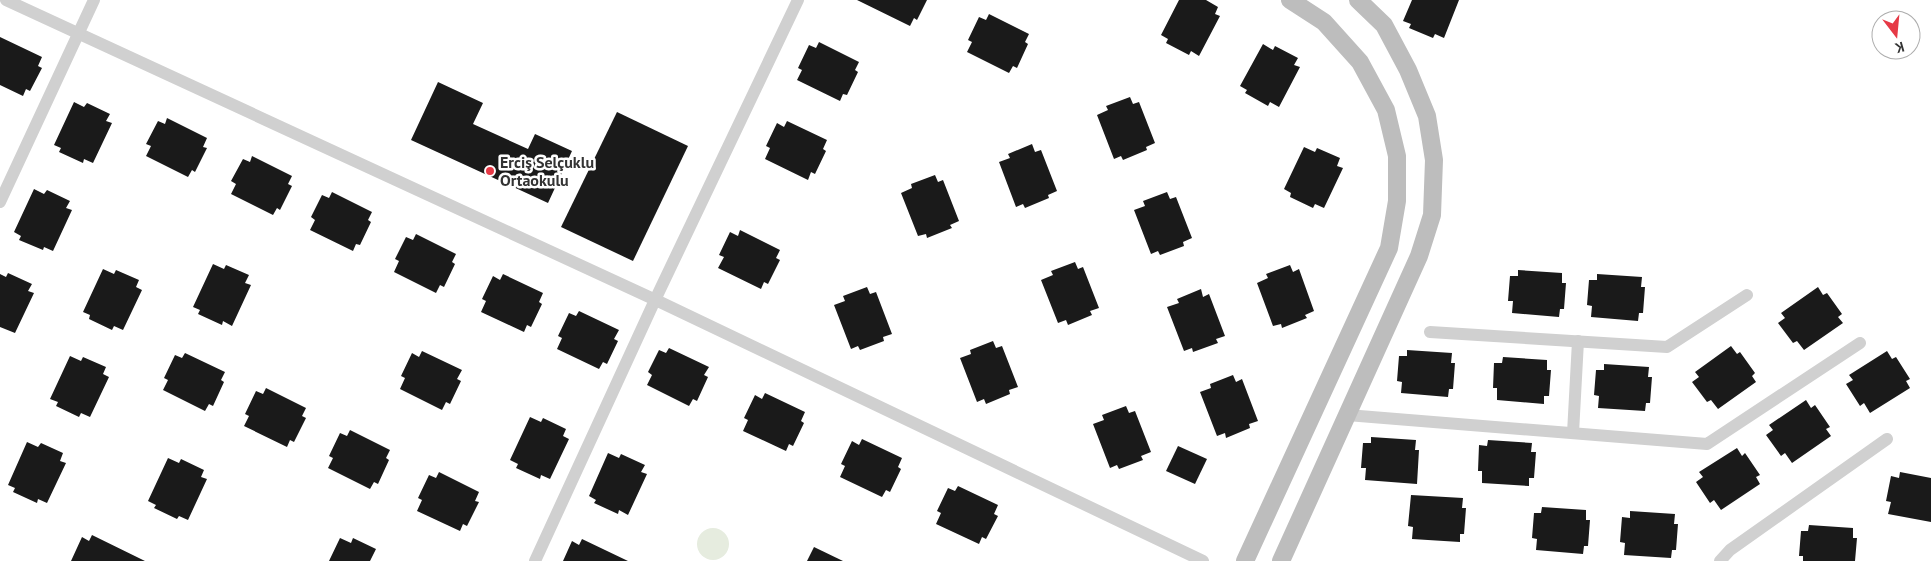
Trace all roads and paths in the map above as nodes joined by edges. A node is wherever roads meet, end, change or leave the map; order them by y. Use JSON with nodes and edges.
{"nodes":[{"id":1,"x":6,"y":0,"type":"edge"},
{"id":2,"x":94,"y":0,"type":"edge"},
{"id":3,"x":798,"y":0,"type":"edge"},
{"id":4,"x":1290,"y":0,"type":"edge"},
{"id":5,"x":1358,"y":0,"type":"edge"},
{"id":6,"x":78,"y":34,"type":"junction"},
{"id":7,"x":0,"y":202,"type":"edge"},
{"id":8,"x":1747,"y":295,"type":"dead end"},
{"id":9,"x":655,"y":300,"type":"junction"},
{"id":10,"x":1430,"y":332,"type":"dead end"},
{"id":11,"x":1578,"y":341,"type":"junction"},
{"id":12,"x":1860,"y":343,"type":"dead end"},
{"id":13,"x":1347,"y":416,"type":"junction"},
{"id":14,"x":1574,"y":434,"type":"junction"},
{"id":15,"x":1887,"y":439,"type":"dead end"},
{"id":16,"x":535,"y":561,"type":"edge"},
{"id":17,"x":1204,"y":561,"type":"edge"},
{"id":18,"x":1245,"y":561,"type":"edge"},
{"id":19,"x":1281,"y":561,"type":"edge"},
{"id":20,"x":1720,"y":561,"type":"edge"}],
"edges":[{"from":1,"to":6,"type":"street"},
{"from":2,"to":6,"type":"street"},
{"from":3,"to":9,"type":"street"},
{"from":4,"to":18,"type":"street"},
{"from":5,"to":13,"type":"street"},
{"from":6,"to":7,"type":"street"},
{"from":6,"to":9,"type":"street"},
{"from":8,"to":11,"type":"street"},
{"from":9,"to":16,"type":"street"},
{"from":9,"to":17,"type":"street"},
{"from":10,"to":11,"type":"street"},
{"from":11,"to":14,"type":"street"},
{"from":12,"to":14,"type":"street"},
{"from":13,"to":14,"type":"street"},
{"from":13,"to":19,"type":"street"},
{"from":15,"to":20,"type":"street"}]}
